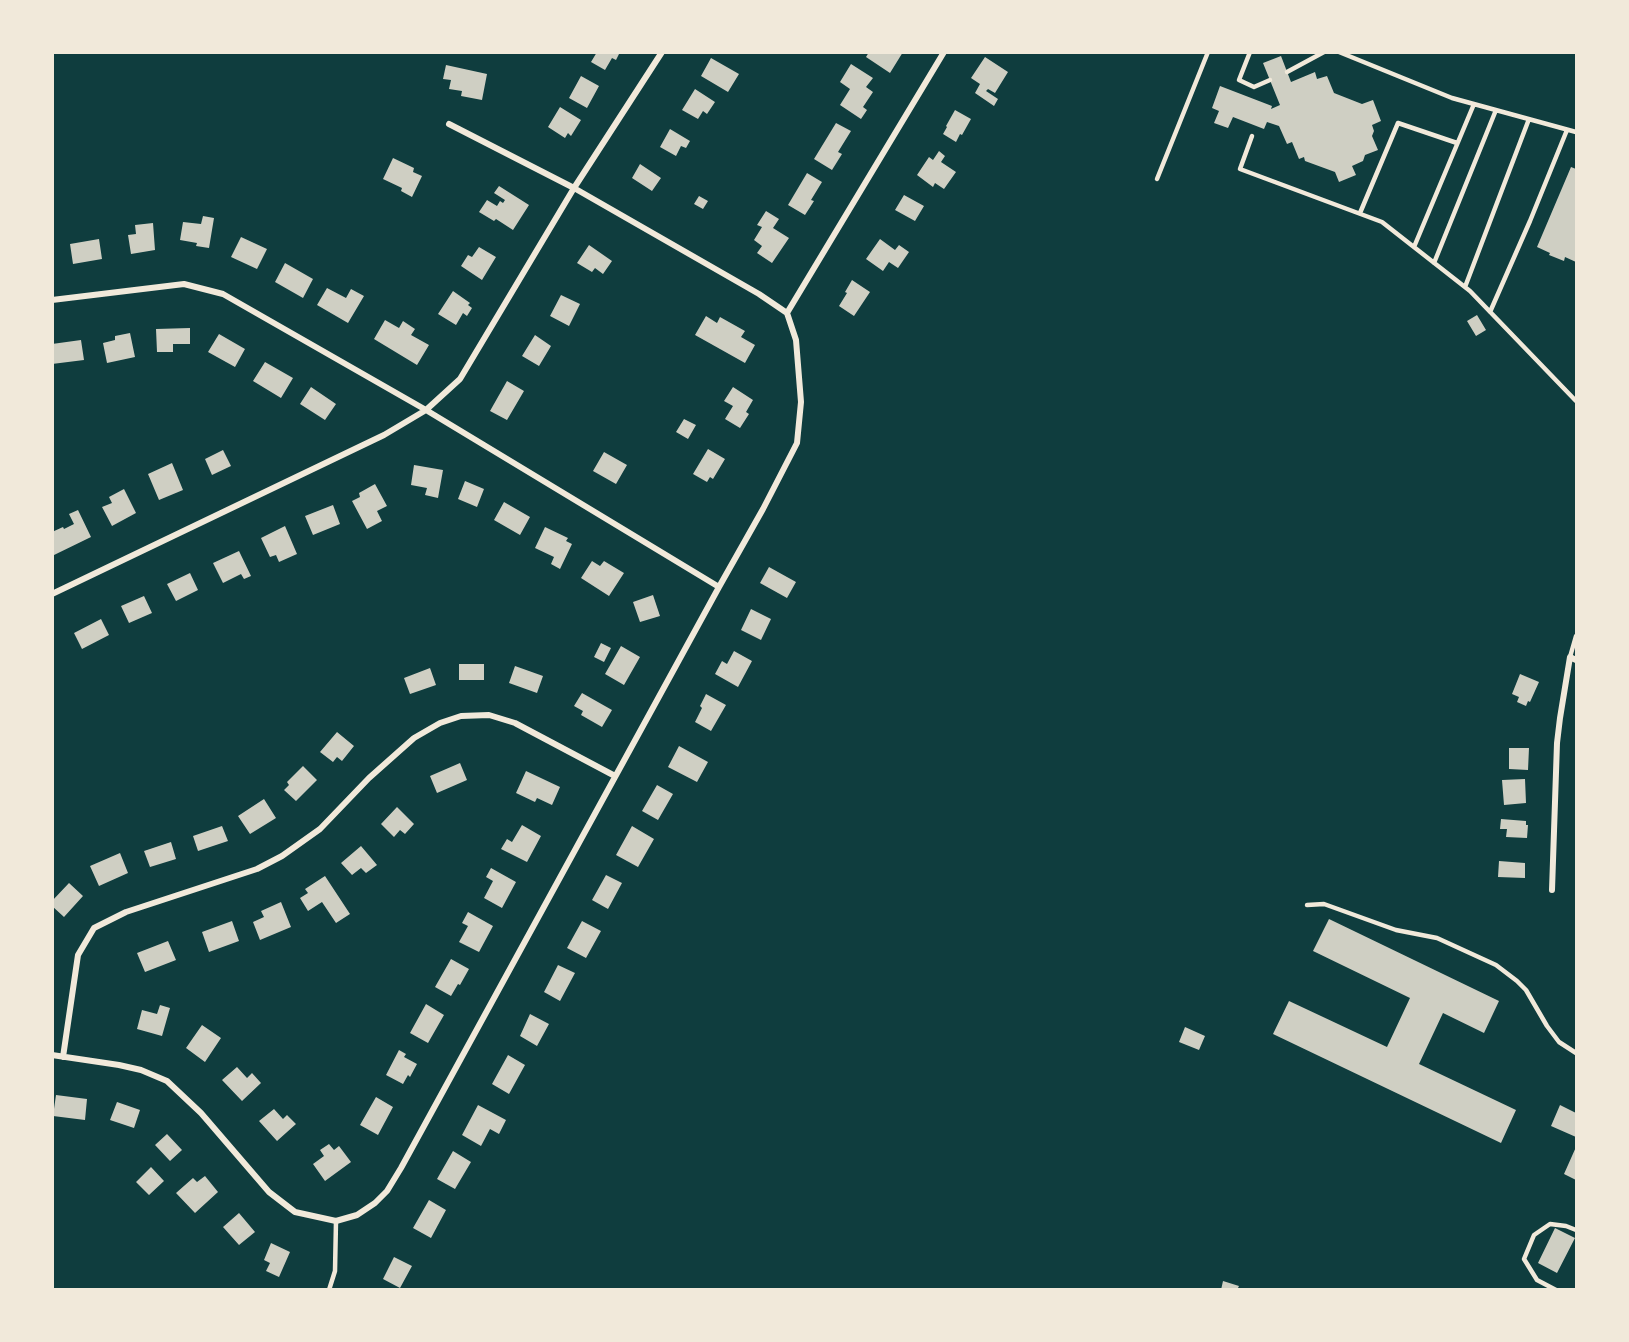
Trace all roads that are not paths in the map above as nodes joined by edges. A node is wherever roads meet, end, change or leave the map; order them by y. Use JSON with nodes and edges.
{"nodes":[{"id":1,"x":662,"y":52,"type":"edge"},
{"id":2,"x":944,"y":52,"type":"edge"},
{"id":3,"x":1208,"y":52,"type":"edge"},
{"id":4,"x":1250,"y":52,"type":"edge"},
{"id":5,"x":1324,"y":52,"type":"edge"},
{"id":6,"x":1339,"y":52,"type":"edge"},
{"id":7,"x":1287,"y":72,"type":"dead end"},
{"id":8,"x":1270,"y":80,"type":"dead end"},
{"id":9,"x":1474,"y":104,"type":"junction"},
{"id":10,"x":1496,"y":110,"type":"junction"},
{"id":11,"x":1529,"y":119,"type":"junction"},
{"id":12,"x":448,"y":124,"type":"dead end"},
{"id":13,"x":1567,"y":130,"type":"junction"},
{"id":14,"x":1576,"y":132,"type":"edge"},
{"id":15,"x":1252,"y":136,"type":"dead end"},
{"id":16,"x":1457,"y":143,"type":"junction"},
{"id":17,"x":1157,"y":179,"type":"dead end"},
{"id":18,"x":574,"y":188,"type":"junction"},
{"id":19,"x":1360,"y":213,"type":"junction"},
{"id":20,"x":1414,"y":247,"type":"junction"},
{"id":21,"x":1434,"y":263,"type":"junction"},
{"id":22,"x":1465,"y":287,"type":"junction"},
{"id":23,"x":52,"y":300,"type":"edge"},
{"id":24,"x":1490,"y":312,"type":"junction"},
{"id":25,"x":787,"y":313,"type":"junction"},
{"id":26,"x":1576,"y":401,"type":"edge"},
{"id":27,"x":426,"y":410,"type":"junction"},
{"id":28,"x":719,"y":587,"type":"junction"},
{"id":29,"x":52,"y":594,"type":"edge"},
{"id":30,"x":1576,"y":636,"type":"edge"},
{"id":31,"x":1574,"y":659,"type":"edge"},
{"id":32,"x":615,"y":776,"type":"junction"},
{"id":33,"x":1552,"y":890,"type":"dead end"},
{"id":34,"x":1307,"y":906,"type":"dead end"},
{"id":35,"x":1576,"y":1053,"type":"edge"},
{"id":36,"x":52,"y":1055,"type":"edge"},
{"id":37,"x":63,"y":1057,"type":"junction"},
{"id":38,"x":336,"y":1221,"type":"junction"},
{"id":39,"x":1576,"y":1230,"type":"edge"},
{"id":40,"x":329,"y":1290,"type":"edge"},
{"id":41,"x":1556,"y":1290,"type":"edge"}],
"edges":[{"from":1,"to":18,"type":"street"},
{"from":2,"to":25,"type":"street"},
{"from":3,"to":17,"type":"lane"},
{"from":4,"to":8,"type":"lane"},
{"from":5,"to":7,"type":"lane"},
{"from":6,"to":9,"type":"lane"},
{"from":9,"to":10,"type":"lane"},
{"from":9,"to":16,"type":"lane"},
{"from":10,"to":11,"type":"lane"},
{"from":10,"to":21,"type":"lane"},
{"from":11,"to":13,"type":"lane"},
{"from":11,"to":22,"type":"lane"},
{"from":12,"to":18,"type":"street"},
{"from":13,"to":14,"type":"lane"},
{"from":13,"to":24,"type":"lane"},
{"from":15,"to":19,"type":"lane"},
{"from":16,"to":19,"type":"lane"},
{"from":16,"to":20,"type":"lane"},
{"from":18,"to":25,"type":"street"},
{"from":18,"to":27,"type":"street"},
{"from":19,"to":20,"type":"lane"},
{"from":20,"to":21,"type":"lane"},
{"from":21,"to":22,"type":"lane"},
{"from":22,"to":24,"type":"lane"},
{"from":23,"to":27,"type":"street"},
{"from":24,"to":26,"type":"lane"},
{"from":25,"to":28,"type":"street"},
{"from":27,"to":28,"type":"street"},
{"from":27,"to":29,"type":"street"},
{"from":28,"to":32,"type":"street"},
{"from":30,"to":31,"type":"lane"},
{"from":31,"to":33,"type":"street"},
{"from":32,"to":37,"type":"street"},
{"from":32,"to":38,"type":"street"},
{"from":34,"to":35,"type":"lane"},
{"from":36,"to":37,"type":"street"},
{"from":37,"to":38,"type":"street"},
{"from":38,"to":40,"type":"lane"},
{"from":39,"to":41,"type":"lane"}]}
